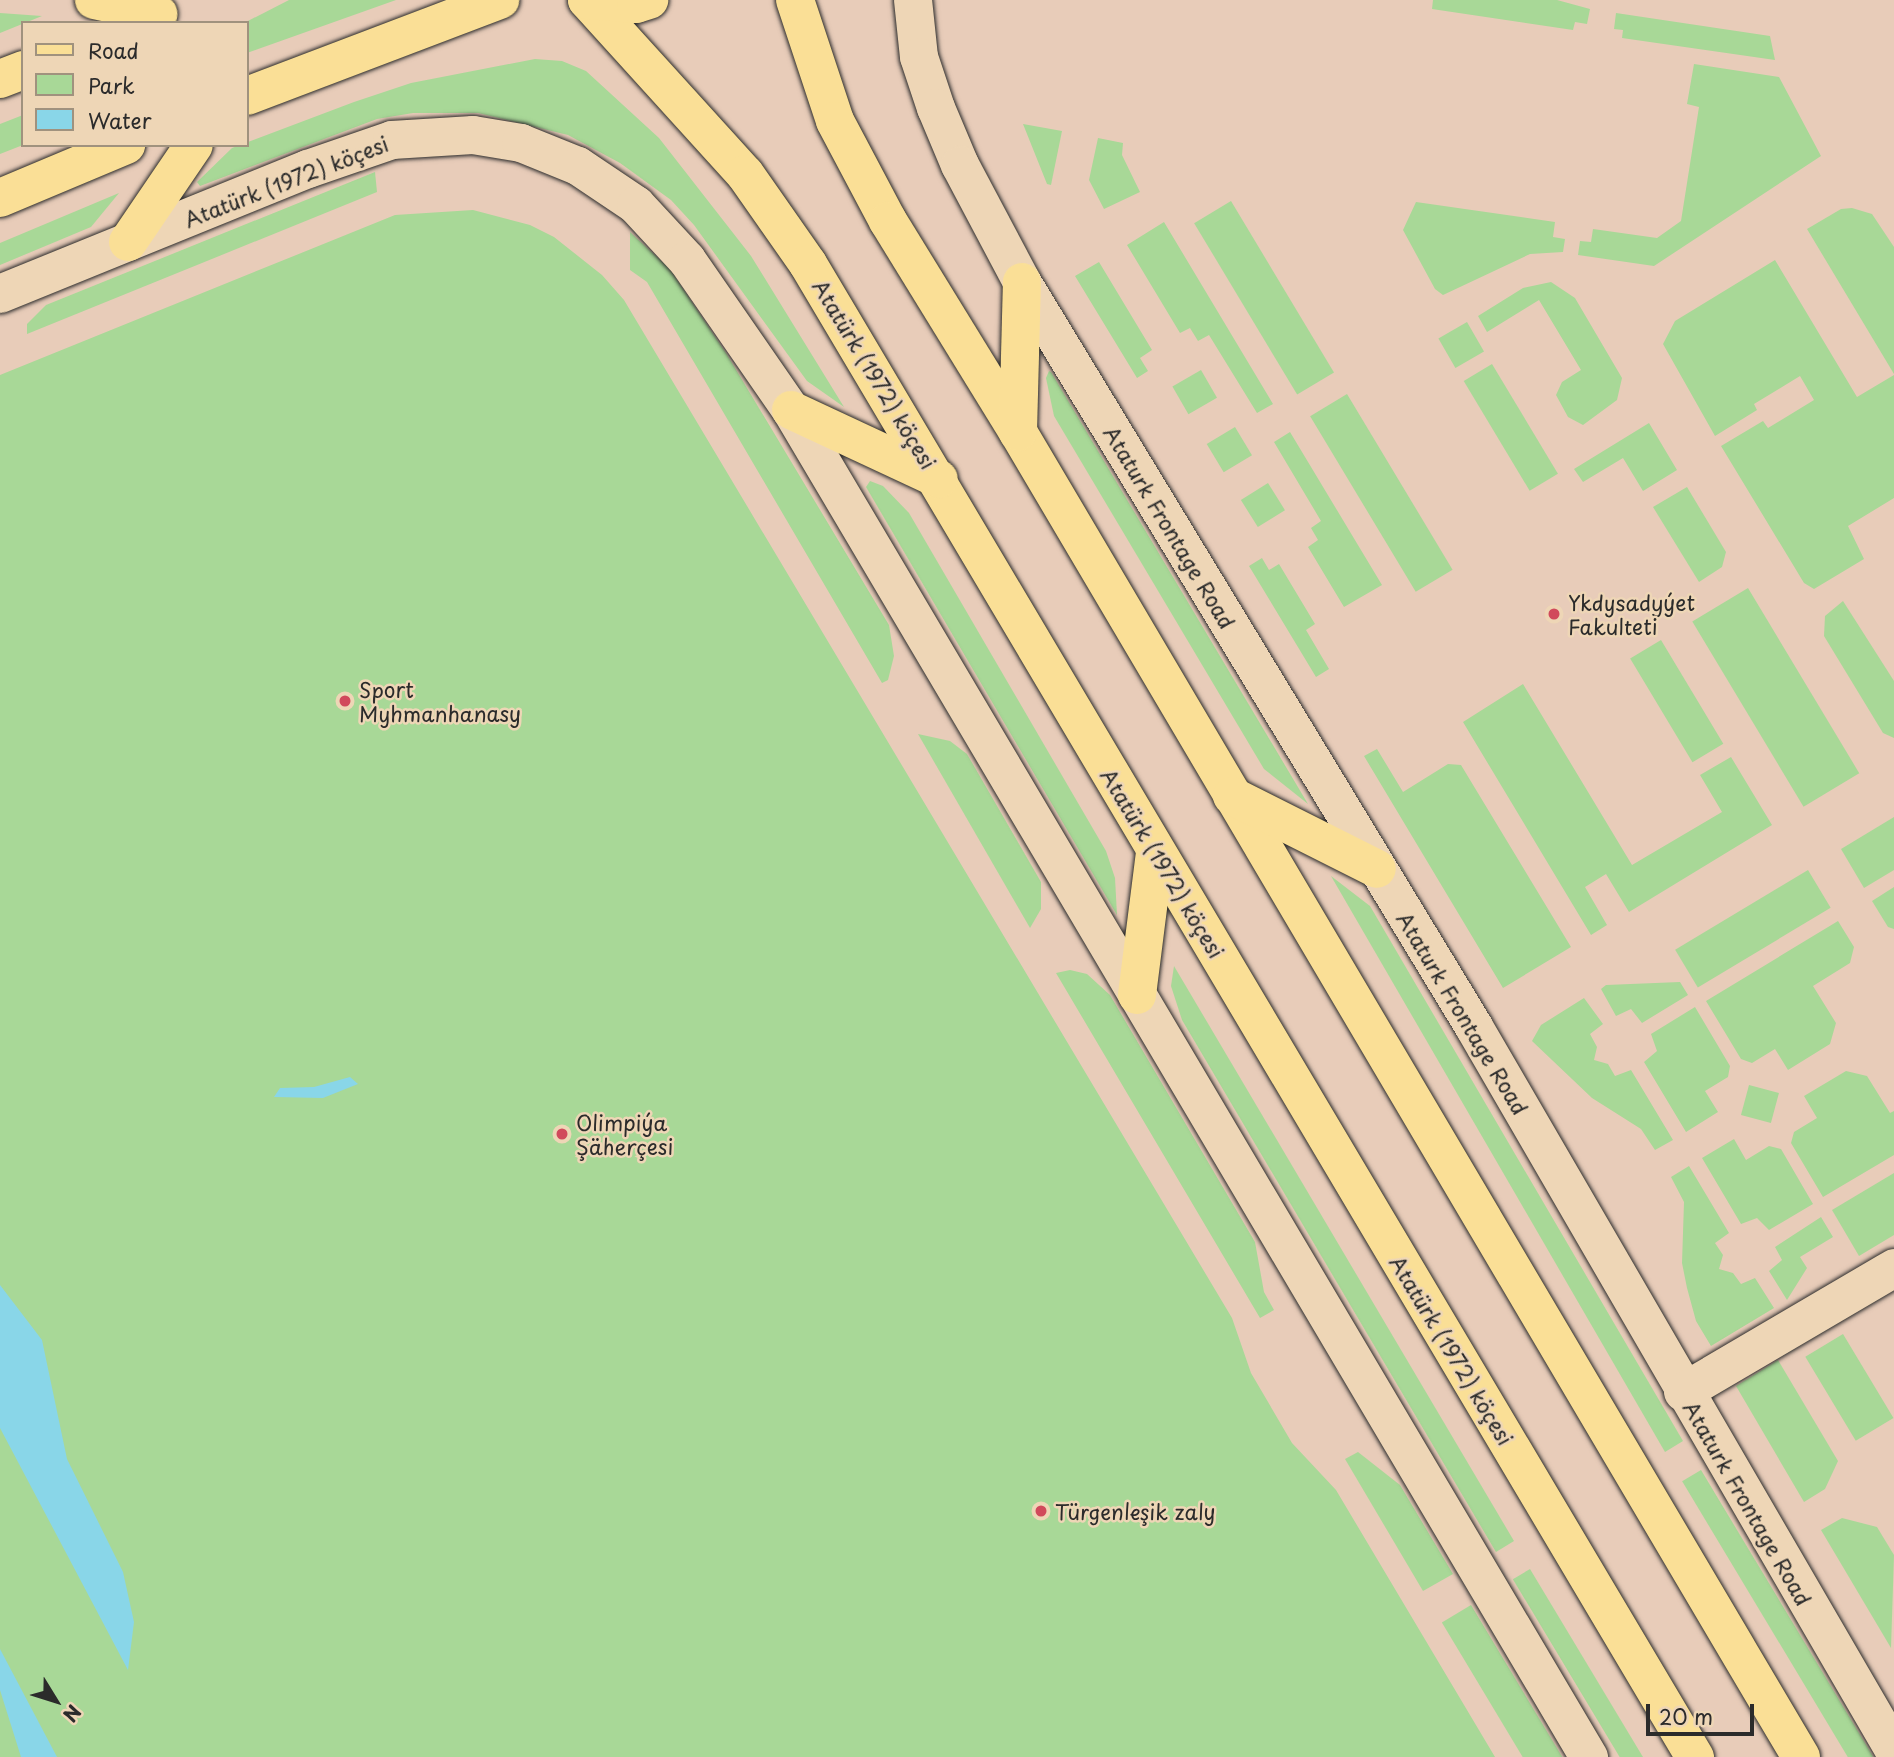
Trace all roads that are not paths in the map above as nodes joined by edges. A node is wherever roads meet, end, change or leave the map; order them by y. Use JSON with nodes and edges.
{"nodes":[{"id":1,"x":94,"y":0,"type":"edge"},
{"id":2,"x":500,"y":0,"type":"edge"},
{"id":3,"x":587,"y":0,"type":"edge"},
{"id":4,"x":649,"y":0,"type":"edge"},
{"id":5,"x":795,"y":0,"type":"edge"},
{"id":6,"x":913,"y":0,"type":"edge"},
{"id":7,"x":161,"y":12,"type":"edge"},
{"id":8,"x":21,"y":71,"type":"edge"},
{"id":9,"x":0,"y":79,"type":"edge"},
{"id":10,"x":248,"y":96,"type":"edge"},
{"id":11,"x":121,"y":147,"type":"edge"},
{"id":12,"x":193,"y":147,"type":"edge"},
{"id":13,"x":0,"y":198,"type":"edge"},
{"id":14,"x":128,"y":242,"type":"junction"},
{"id":15,"x":1022,"y":282,"type":"junction"},
{"id":16,"x":0,"y":294,"type":"edge"},
{"id":17,"x":791,"y":410,"type":"junction"},
{"id":18,"x":1018,"y":432,"type":"junction"},
{"id":19,"x":939,"y":479,"type":"junction"},
{"id":20,"x":1232,"y":796,"type":"junction"},
{"id":21,"x":1156,"y":852,"type":"junction"},
{"id":22,"x":1377,"y":869,"type":"junction"},
{"id":23,"x":1138,"y":995,"type":"junction"},
{"id":24,"x":1894,"y":1268,"type":"edge"},
{"id":25,"x":1683,"y":1392,"type":"junction"},
{"id":26,"x":1894,"y":1750,"type":"edge"},
{"id":27,"x":1589,"y":1757,"type":"edge"},
{"id":28,"x":1695,"y":1757,"type":"edge"},
{"id":29,"x":1801,"y":1757,"type":"edge"}],
"edges":[{"from":1,"to":7,"type":"main road"},
{"from":2,"to":10,"type":"main road"},
{"from":3,"to":4,"type":"main road"},
{"from":3,"to":19,"type":"main road","name":"Atatürk (1972) köçesi"},
{"from":5,"to":18,"type":"main road"},
{"from":6,"to":15,"type":"street","name":"Ataturk Frontage Road"},
{"from":8,"to":9,"type":"main road"},
{"from":11,"to":13,"type":"main road"},
{"from":12,"to":14,"type":"main road"},
{"from":14,"to":16,"type":"street","name":"Atatürk (1972) köçesi"},
{"from":14,"to":17,"type":"street","name":"Atatürk (1972) köçesi"},
{"from":15,"to":18,"type":"main road"},
{"from":15,"to":22,"type":"street","name":"Ataturk Frontage Road"},
{"from":17,"to":19,"type":"main road"},
{"from":17,"to":23,"type":"street"},
{"from":18,"to":20,"type":"main road"},
{"from":19,"to":21,"type":"main road","name":"Atatürk (1972) köçesi"},
{"from":20,"to":22,"type":"main road"},
{"from":20,"to":29,"type":"main road"},
{"from":21,"to":23,"type":"main road"},
{"from":21,"to":28,"type":"main road","name":"Atatürk (1972) köçesi"},
{"from":22,"to":25,"type":"street","name":"Ataturk Frontage Road"},
{"from":23,"to":27,"type":"street"},
{"from":24,"to":25,"type":"street"},
{"from":25,"to":26,"type":"street","name":"Ataturk Frontage Road"}]}
